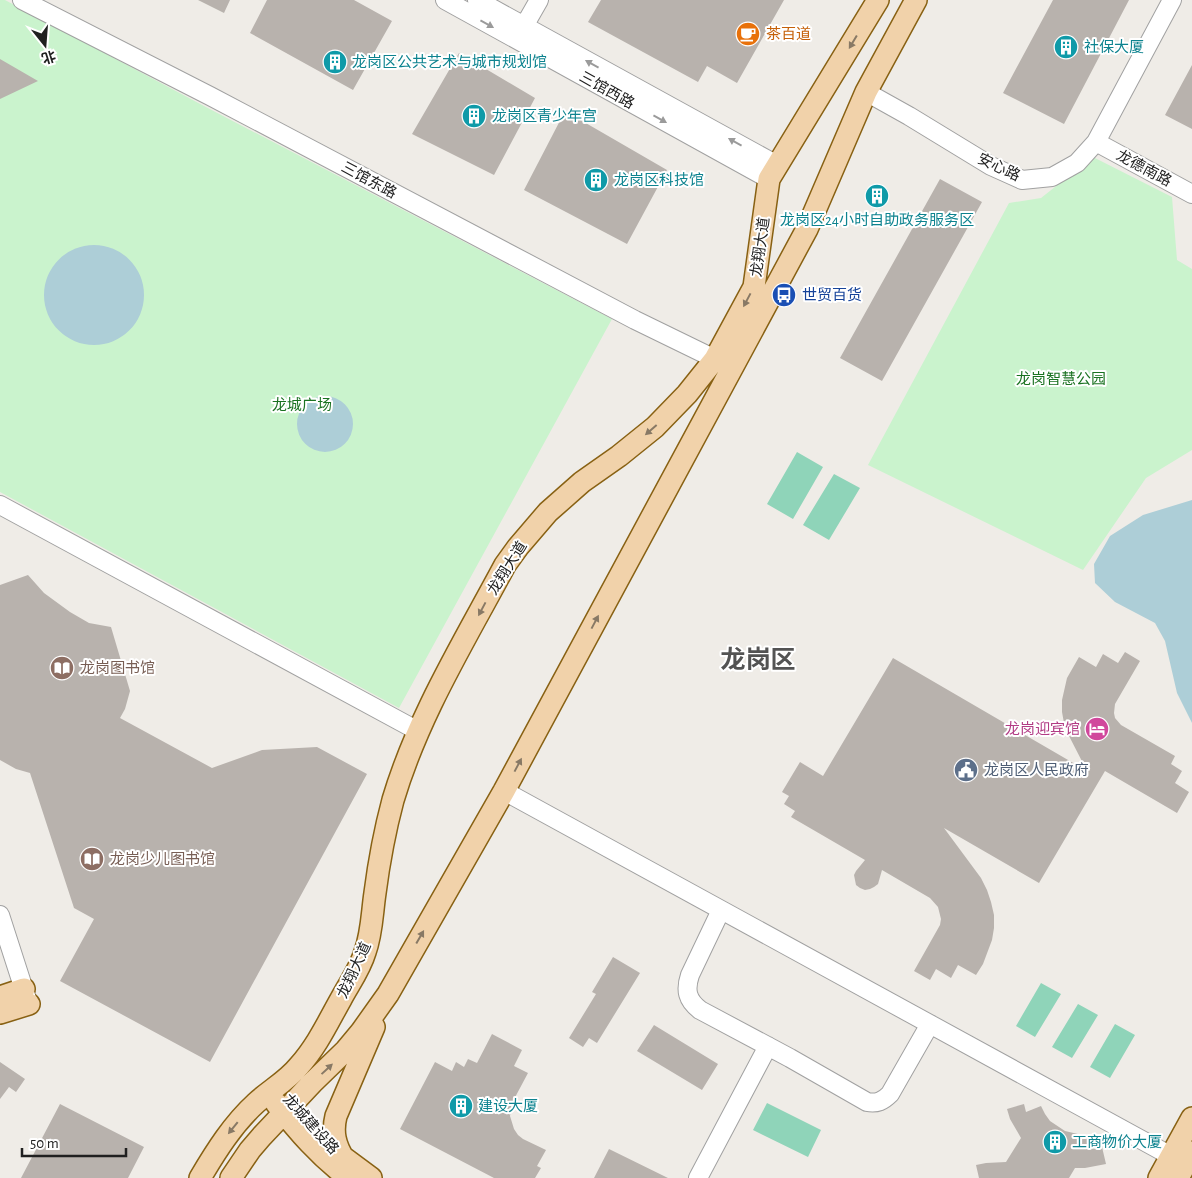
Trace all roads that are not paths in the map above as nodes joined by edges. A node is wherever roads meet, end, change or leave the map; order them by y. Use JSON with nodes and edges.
{"nodes":[{"id":1,"x":22,"y":0,"type":"edge"},
{"id":2,"x":445,"y":0,"type":"edge"},
{"id":3,"x":477,"y":0,"type":"edge"},
{"id":4,"x":539,"y":0,"type":"edge"},
{"id":5,"x":878,"y":0,"type":"edge"},
{"id":6,"x":916,"y":0,"type":"edge"},
{"id":7,"x":1172,"y":0,"type":"edge"},
{"id":8,"x":520,"y":33,"type":"junction"},
{"id":9,"x":866,"y":92,"type":"junction"},
{"id":10,"x":1096,"y":142,"type":"junction"},
{"id":11,"x":773,"y":172,"type":"junction"},
{"id":12,"x":1192,"y":194,"type":"edge"},
{"id":13,"x":715,"y":359,"type":"junction"},
{"id":14,"x":0,"y":505,"type":"edge"},
{"id":15,"x":418,"y":731,"type":"junction"},
{"id":16,"x":504,"y":791,"type":"junction"},
{"id":17,"x":721,"y":910,"type":"junction"},
{"id":18,"x":0,"y":915,"type":"edge"},
{"id":19,"x":388,"y":994,"type":"junction"},
{"id":20,"x":0,"y":996,"type":"edge"},
{"id":21,"x":27,"y":997,"type":"junction"},
{"id":22,"x":0,"y":1013,"type":"edge"},
{"id":23,"x":930,"y":1024,"type":"junction"},
{"id":24,"x":768,"y":1046,"type":"junction"},
{"id":25,"x":273,"y":1089,"type":"junction"},
{"id":26,"x":288,"y":1108,"type":"junction"},
{"id":27,"x":1192,"y":1118,"type":"edge"},
{"id":28,"x":1184,"y":1162,"type":"edge"},
{"id":29,"x":346,"y":1168,"type":"edge"},
{"id":30,"x":200,"y":1178,"type":"edge"},
{"id":31,"x":231,"y":1178,"type":"edge"},
{"id":32,"x":370,"y":1178,"type":"edge"},
{"id":33,"x":698,"y":1178,"type":"edge"},
{"id":34,"x":1159,"y":1178,"type":"edge"}],
"edges":[{"from":1,"to":13,"type":"street","name":"三馆东路"},
{"from":2,"to":8,"type":"street","name":"三馆西路","one_way":true},
{"from":3,"to":8,"type":"street","name":"三馆西路"},
{"from":4,"to":8,"type":"street"},
{"from":5,"to":11,"type":"main road","name":"龙翔大道","one_way":true},
{"from":6,"to":9,"type":"main road","name":"龙翔大道"},
{"from":7,"to":10,"type":"street","name":"安心路"},
{"from":8,"to":11,"type":"street","name":"三馆西路"},
{"from":9,"to":10,"type":"street","name":"安心路"},
{"from":16,"to":9,"type":"main road","name":"龙翔大道","one_way":true},
{"from":10,"to":12,"type":"street","name":"龙德南路"},
{"from":11,"to":13,"type":"main road","name":"龙翔大道","one_way":true},
{"from":13,"to":15,"type":"main road","name":"龙翔大道","one_way":true},
{"from":14,"to":15,"type":"street"},
{"from":15,"to":25,"type":"main road","name":"龙翔大道"},
{"from":16,"to":17,"type":"street"},
{"from":19,"to":16,"type":"main road","name":"龙翔大道","one_way":true},
{"from":17,"to":23,"type":"street"},
{"from":17,"to":24,"type":"street"},
{"from":18,"to":21,"type":"street"},
{"from":26,"to":19,"type":"main road","name":"龙翔大道","one_way":true},
{"from":19,"to":29,"type":"main road"},
{"from":20,"to":21,"type":"main road"},
{"from":21,"to":22,"type":"main road"},
{"from":23,"to":24,"type":"street"},
{"from":23,"to":28,"type":"street"},
{"from":24,"to":33,"type":"street"},
{"from":25,"to":26,"type":"main road","name":"龙城建设路"},
{"from":25,"to":30,"type":"main road","name":"龙翔大道","one_way":true},
{"from":26,"to":29,"type":"main road","name":"龙城建设路"},
{"from":26,"to":31,"type":"main road","name":"龙翔大道"},
{"from":27,"to":28,"type":"main road"},
{"from":28,"to":34,"type":"main road"},
{"from":29,"to":32,"type":"main road","name":"龙城建设路"}]}
